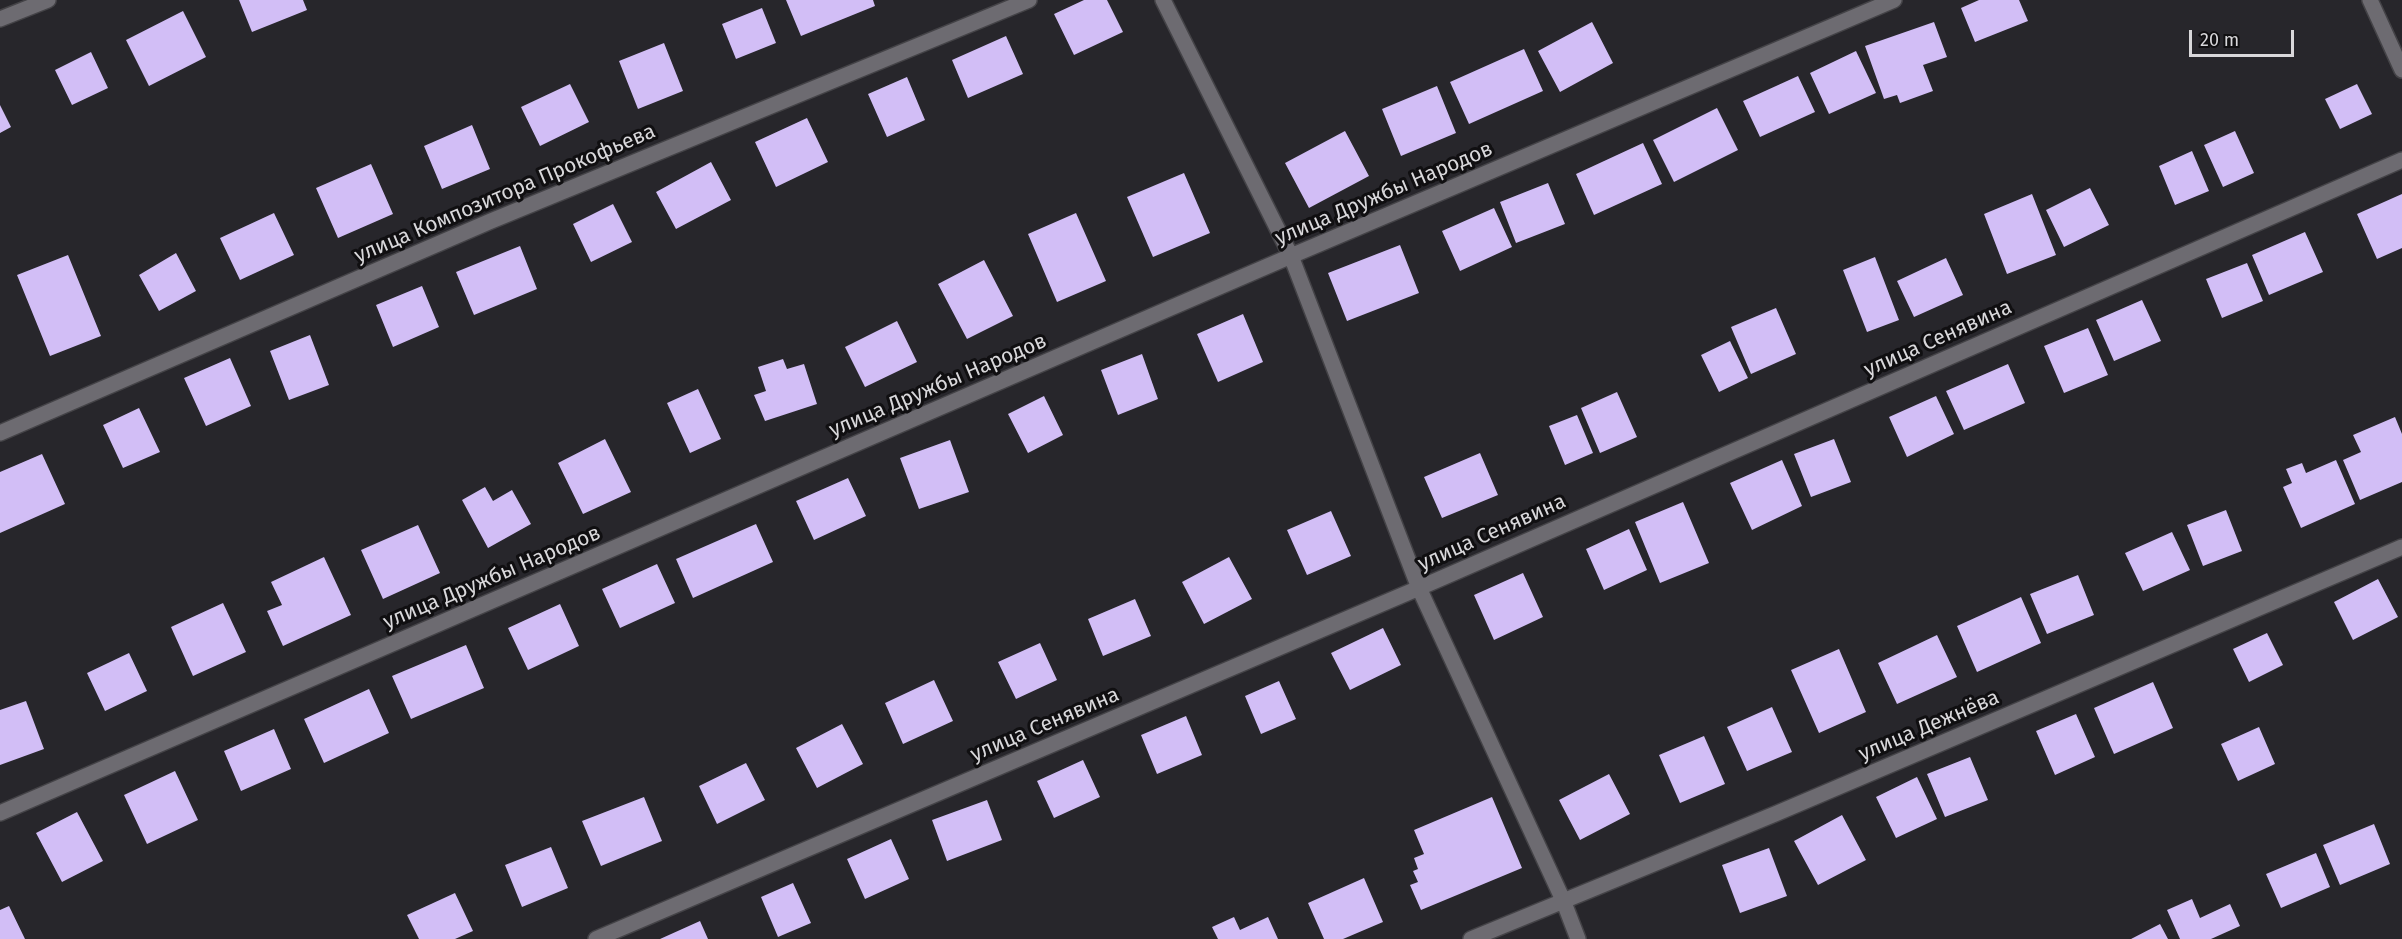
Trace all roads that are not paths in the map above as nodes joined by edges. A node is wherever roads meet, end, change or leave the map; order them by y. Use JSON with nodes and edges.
{"nodes":[{"id":1,"x":48,"y":0,"type":"edge"},
{"id":2,"x":1029,"y":0,"type":"edge"},
{"id":3,"x":1163,"y":0,"type":"edge"},
{"id":4,"x":1894,"y":0,"type":"edge"},
{"id":5,"x":2370,"y":0,"type":"edge"},
{"id":6,"x":0,"y":20,"type":"edge"},
{"id":7,"x":2402,"y":70,"type":"edge"},
{"id":8,"x":2402,"y":160,"type":"edge"},
{"id":9,"x":1292,"y":256,"type":"junction"},
{"id":10,"x":0,"y":433,"type":"edge"},
{"id":11,"x":2402,"y":547,"type":"edge"},
{"id":12,"x":1419,"y":588,"type":"junction"},
{"id":13,"x":0,"y":813,"type":"edge"},
{"id":14,"x":1563,"y":900,"type":"junction"},
{"id":15,"x":596,"y":939,"type":"edge"},
{"id":16,"x":1471,"y":939,"type":"edge"},
{"id":17,"x":1578,"y":939,"type":"edge"}],
"edges":[{"from":1,"to":6,"type":"street"},
{"from":2,"to":10,"type":"street","name":"улица Композитора Прокофьева"},
{"from":3,"to":9,"type":"street"},
{"from":4,"to":9,"type":"street","name":"улица Дружбы Народов"},
{"from":5,"to":7,"type":"street"},
{"from":8,"to":12,"type":"street","name":"улица Сенявина"},
{"from":9,"to":12,"type":"street"},
{"from":9,"to":13,"type":"street","name":"улица Дружбы Народов"},
{"from":11,"to":14,"type":"street","name":"улица Дежнёва"},
{"from":12,"to":14,"type":"street"},
{"from":12,"to":15,"type":"street","name":"улица Сенявина"},
{"from":14,"to":16,"type":"street","name":"улица Дежнёва"},
{"from":14,"to":17,"type":"street"}]}
